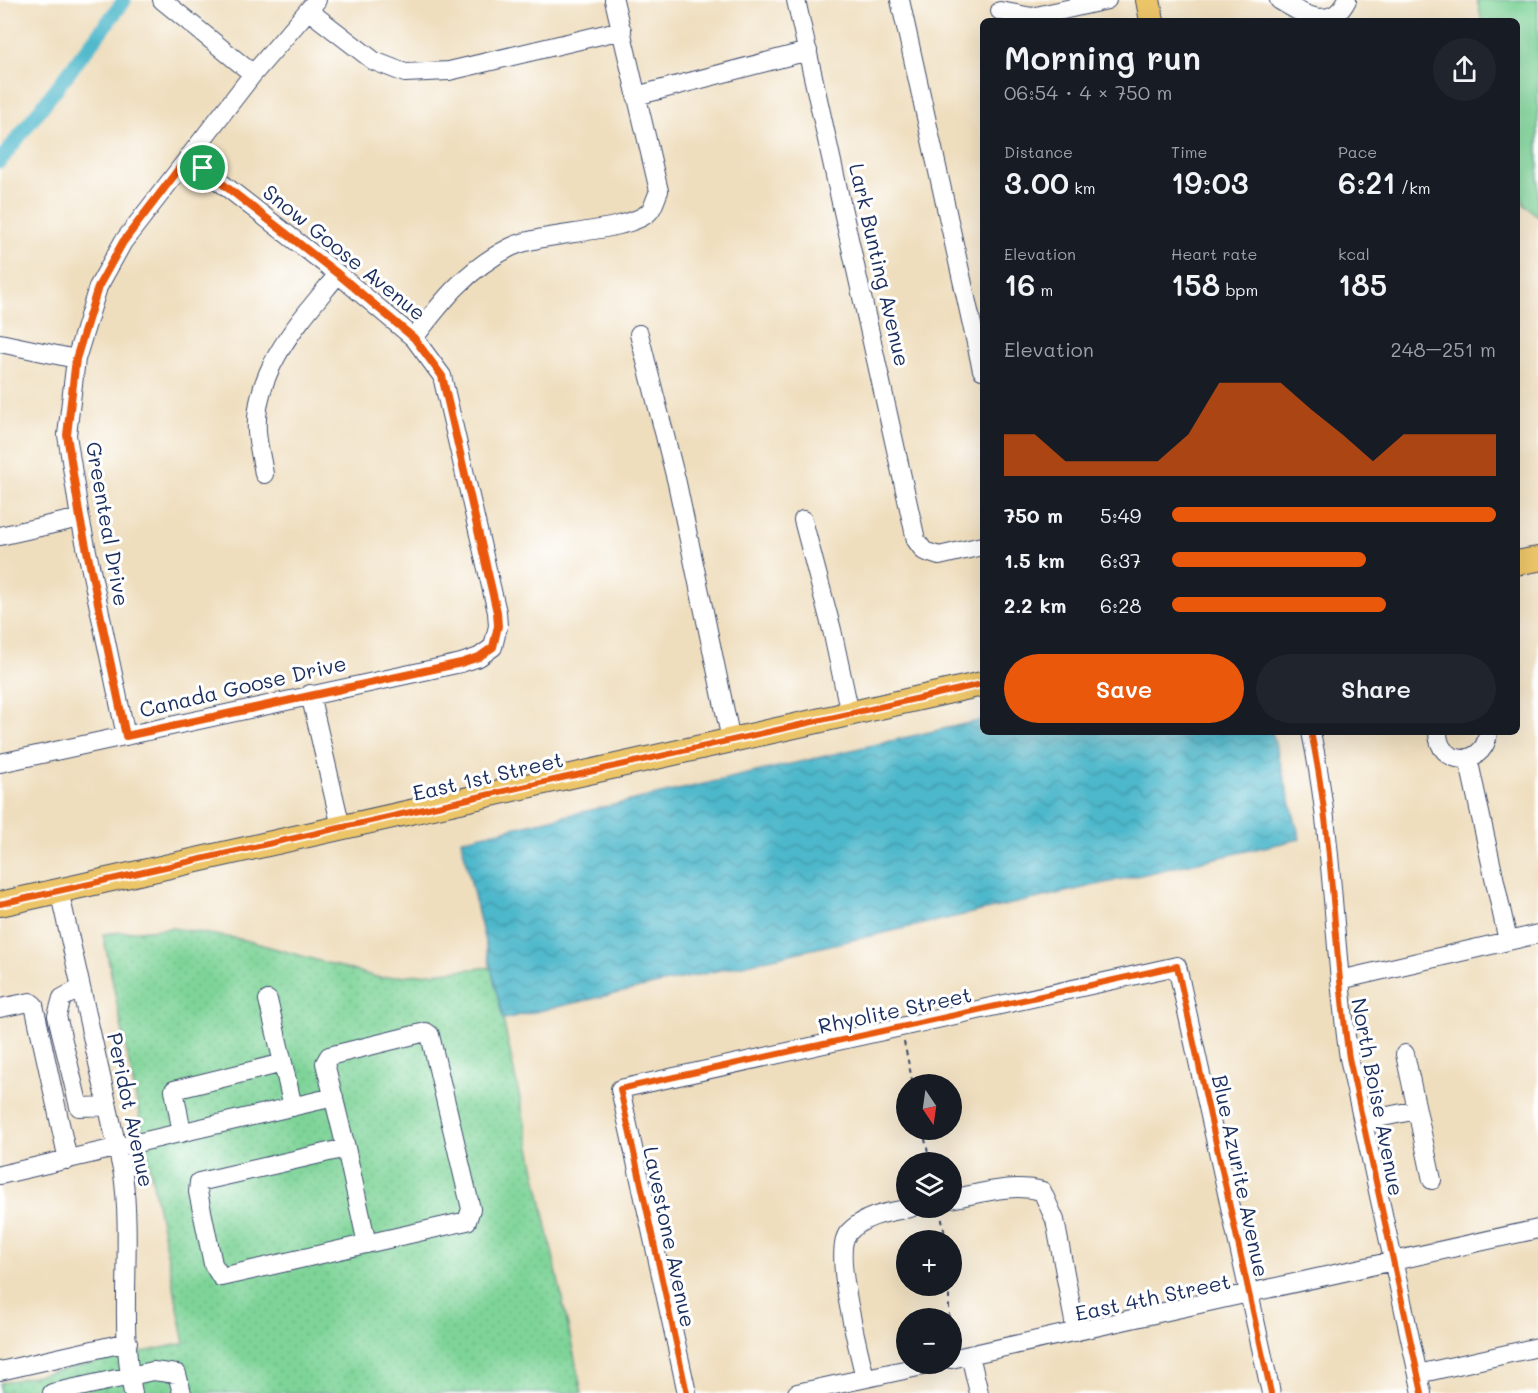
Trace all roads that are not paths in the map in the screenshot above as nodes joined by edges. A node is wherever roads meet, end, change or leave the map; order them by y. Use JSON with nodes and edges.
{"nodes":[{"id":1,"x":162,"y":0,"type":"edge"},
{"id":2,"x":614,"y":0,"type":"edge"},
{"id":3,"x":796,"y":0,"type":"edge"},
{"id":4,"x":900,"y":0,"type":"edge"},
{"id":5,"x":1107,"y":0,"type":"edge"},
{"id":6,"x":1148,"y":0,"type":"edge"},
{"id":7,"x":1279,"y":0,"type":"edge"},
{"id":8,"x":1347,"y":0,"type":"edge"},
{"id":9,"x":313,"y":5,"type":"edge"},
{"id":10,"x":1003,"y":8,"type":"edge"},
{"id":11,"x":1151,"y":18,"type":"edge"},
{"id":12,"x":1319,"y":18,"type":"edge"},
{"id":13,"x":1326,"y":18,"type":"edge"},
{"id":14,"x":622,"y":30,"type":"junction"},
{"id":15,"x":808,"y":51,"type":"junction"},
{"id":16,"x":253,"y":74,"type":"junction"},
{"id":17,"x":636,"y":96,"type":"junction"},
{"id":18,"x":188,"y":157,"type":"junction"},
{"id":19,"x":338,"y":274,"type":"junction"},
{"id":20,"x":639,"y":334,"type":"dead end"},
{"id":21,"x":414,"y":338,"type":"junction"},
{"id":22,"x":0,"y":343,"type":"edge"},
{"id":23,"x":76,"y":359,"type":"junction"},
{"id":24,"x":980,"y":361,"type":"edge"},
{"id":25,"x":264,"y":474,"type":"dead end"},
{"id":26,"x":80,"y":518,"type":"junction"},
{"id":27,"x":803,"y":520,"type":"dead end"},
{"id":28,"x":0,"y":536,"type":"edge"},
{"id":29,"x":980,"y":546,"type":"edge"},
{"id":30,"x":1538,"y":559,"type":"edge"},
{"id":31,"x":1520,"y":562,"type":"edge"},
{"id":32,"x":493,"y":647,"type":"joint"},
{"id":33,"x":980,"y":684,"type":"edge"},
{"id":34,"x":310,"y":694,"type":"junction"},
{"id":35,"x":850,"y":714,"type":"junction"},
{"id":36,"x":1312,"y":735,"type":"edge"},
{"id":37,"x":1438,"y":735,"type":"edge"},
{"id":38,"x":1487,"y":735,"type":"edge"},
{"id":39,"x":126,"y":736,"type":"junction"},
{"id":40,"x":731,"y":740,"type":"junction"},
{"id":41,"x":1468,"y":758,"type":"junction"},
{"id":42,"x":0,"y":763,"type":"edge"},
{"id":43,"x":341,"y":827,"type":"junction"},
{"id":44,"x":59,"y":890,"type":"junction"},
{"id":45,"x":0,"y":904,"type":"edge"},
{"id":46,"x":1538,"y":934,"type":"edge"},
{"id":47,"x":1508,"y":940,"type":"junction"},
{"id":48,"x":1177,"y":966,"type":"joint"},
{"id":49,"x":1340,"y":980,"type":"junction"},
{"id":50,"x":81,"y":988,"type":"junction"},
{"id":51,"x":268,"y":1000,"type":"dead end"},
{"id":52,"x":0,"y":1008,"type":"edge"},
{"id":53,"x":1405,"y":1054,"type":"dead end"},
{"id":54,"x":283,"y":1063,"type":"junction"},
{"id":55,"x":620,"y":1089,"type":"joint"},
{"id":56,"x":334,"y":1097,"type":"junction"},
{"id":57,"x":108,"y":1106,"type":"junction"},
{"id":58,"x":293,"y":1107,"type":"junction"},
{"id":59,"x":1417,"y":1110,"type":"junction"},
{"id":60,"x":1363,"y":1121,"type":"junction"},
{"id":61,"x":182,"y":1133,"type":"junction"},
{"id":62,"x":346,"y":1148,"type":"junction"},
{"id":63,"x":117,"y":1149,"type":"junction"},
{"id":64,"x":68,"y":1160,"type":"junction"},
{"id":65,"x":0,"y":1175,"type":"edge"},
{"id":66,"x":1432,"y":1180,"type":"dead end"},
{"id":67,"x":962,"y":1197,"type":"edge"},
{"id":68,"x":896,"y":1211,"type":"edge"},
{"id":69,"x":1538,"y":1230,"type":"edge"},
{"id":70,"x":367,"y":1244,"type":"junction"},
{"id":71,"x":1393,"y":1262,"type":"junction"},
{"id":72,"x":1249,"y":1294,"type":"junction"},
{"id":73,"x":1076,"y":1332,"type":"junction"},
{"id":74,"x":128,"y":1342,"type":"junction"},
{"id":75,"x":1538,"y":1347,"type":"edge"},
{"id":76,"x":970,"y":1355,"type":"junction"},
{"id":77,"x":962,"y":1357,"type":"edge"},
{"id":78,"x":0,"y":1371,"type":"edge"},
{"id":79,"x":896,"y":1372,"type":"edge"},
{"id":80,"x":1418,"y":1374,"type":"junction"},
{"id":81,"x":865,"y":1378,"type":"junction"},
{"id":82,"x":131,"y":1384,"type":"edge"},
{"id":83,"x":83,"y":1390,"type":"edge"},
{"id":84,"x":52,"y":1393,"type":"edge"},
{"id":85,"x":182,"y":1393,"type":"edge"},
{"id":86,"x":687,"y":1393,"type":"edge"},
{"id":87,"x":797,"y":1393,"type":"edge"},
{"id":88,"x":979,"y":1393,"type":"edge"},
{"id":89,"x":1271,"y":1393,"type":"edge"},
{"id":90,"x":1422,"y":1393,"type":"edge"}],
"edges":[{"from":1,"to":16,"type":"street"},
{"from":2,"to":14,"type":"street"},
{"from":3,"to":15,"type":"street","name":"Lark Bunting Avenue"},
{"from":4,"to":24,"type":"street"},
{"from":5,"to":10,"type":"street"},
{"from":6,"to":11,"type":"main road"},
{"from":7,"to":12,"type":"street"},
{"from":8,"to":13,"type":"street"},
{"from":9,"to":14,"type":"street"},
{"from":9,"to":16,"type":"street","name":"Greenteal Drive"},
{"from":14,"to":17,"type":"street"},
{"from":15,"to":17,"type":"street"},
{"from":15,"to":29,"type":"street","name":"Lark Bunting Avenue"},
{"from":16,"to":18,"type":"street","name":"Greenteal Drive"},
{"from":17,"to":21,"type":"street"},
{"from":18,"to":19,"type":"street","name":"Snow Goose Avenue"},
{"from":18,"to":23,"type":"street","name":"Greenteal Drive"},
{"from":19,"to":21,"type":"street","name":"Snow Goose Avenue"},
{"from":19,"to":25,"type":"street"},
{"from":20,"to":40,"type":"street"},
{"from":21,"to":32,"type":"street","name":"Snow Goose Avenue"},
{"from":22,"to":23,"type":"street"},
{"from":23,"to":26,"type":"street","name":"Greenteal Drive"},
{"from":26,"to":28,"type":"street"},
{"from":26,"to":39,"type":"street","name":"Greenteal Drive"},
{"from":27,"to":35,"type":"street"},
{"from":30,"to":31,"type":"main road"},
{"from":32,"to":34,"type":"street","name":"Canada Goose Drive"},
{"from":33,"to":35,"type":"main road","name":"East 1st Street"},
{"from":34,"to":39,"type":"street","name":"Canada Goose Drive"},
{"from":34,"to":43,"type":"street"},
{"from":35,"to":40,"type":"main road","name":"East 1st Street"},
{"from":36,"to":49,"type":"street","name":"North Boise Avenue"},
{"from":37,"to":41,"type":"street"},
{"from":38,"to":41,"type":"street"},
{"from":39,"to":42,"type":"street","name":"Canada Goose Drive"},
{"from":40,"to":43,"type":"main road","name":"East 1st Street"},
{"from":41,"to":47,"type":"street"},
{"from":43,"to":44,"type":"main road","name":"East 1st Street"},
{"from":44,"to":45,"type":"main road","name":"East 1st Street"},
{"from":44,"to":50,"type":"street","name":"Peridot Avenue"},
{"from":46,"to":47,"type":"street"},
{"from":47,"to":49,"type":"street"},
{"from":48,"to":55,"type":"street","name":"Rhyolite Street"},
{"from":48,"to":72,"type":"street","name":"Blue Azurite Avenue"},
{"from":49,"to":60,"type":"street","name":"North Boise Avenue"},
{"from":50,"to":57,"type":"street","name":"Peridot Avenue"},
{"from":50,"to":57,"type":"street"},
{"from":51,"to":54,"type":"street"},
{"from":52,"to":64,"type":"street"},
{"from":53,"to":59,"type":"street"},
{"from":54,"to":58,"type":"street"},
{"from":54,"to":61,"type":"street"},
{"from":55,"to":86,"type":"street","name":"Lavestone Avenue"},
{"from":56,"to":58,"type":"street"},
{"from":56,"to":62,"type":"street"},
{"from":56,"to":70,"type":"street"},
{"from":57,"to":63,"type":"street","name":"Peridot Avenue"},
{"from":58,"to":61,"type":"street"},
{"from":59,"to":60,"type":"street"},
{"from":59,"to":66,"type":"street"},
{"from":60,"to":71,"type":"street","name":"North Boise Avenue"},
{"from":61,"to":63,"type":"street"},
{"from":62,"to":70,"type":"street"},
{"from":62,"to":70,"type":"street"},
{"from":63,"to":64,"type":"street"},
{"from":63,"to":74,"type":"street","name":"Peridot Avenue"},
{"from":64,"to":65,"type":"street"},
{"from":67,"to":73,"type":"street"},
{"from":68,"to":81,"type":"street"},
{"from":69,"to":71,"type":"street","name":"East 4th Street"},
{"from":71,"to":72,"type":"street","name":"East 4th Street"},
{"from":71,"to":80,"type":"street","name":"North Boise Avenue"},
{"from":72,"to":73,"type":"street","name":"East 4th Street"},
{"from":72,"to":89,"type":"street","name":"Blue Azurite Avenue"},
{"from":73,"to":76,"type":"street","name":"East 4th Street"},
{"from":74,"to":78,"type":"street"},
{"from":74,"to":82,"type":"street","name":"Peridot Avenue"},
{"from":75,"to":80,"type":"street"},
{"from":76,"to":77,"type":"street","name":"East 4th Street"},
{"from":76,"to":88,"type":"street"},
{"from":79,"to":81,"type":"street"},
{"from":80,"to":90,"type":"street","name":"North Boise Avenue"},
{"from":81,"to":87,"type":"street"},
{"from":82,"to":83,"type":"street"},
{"from":82,"to":85,"type":"street"},
{"from":83,"to":84,"type":"street"}]}
